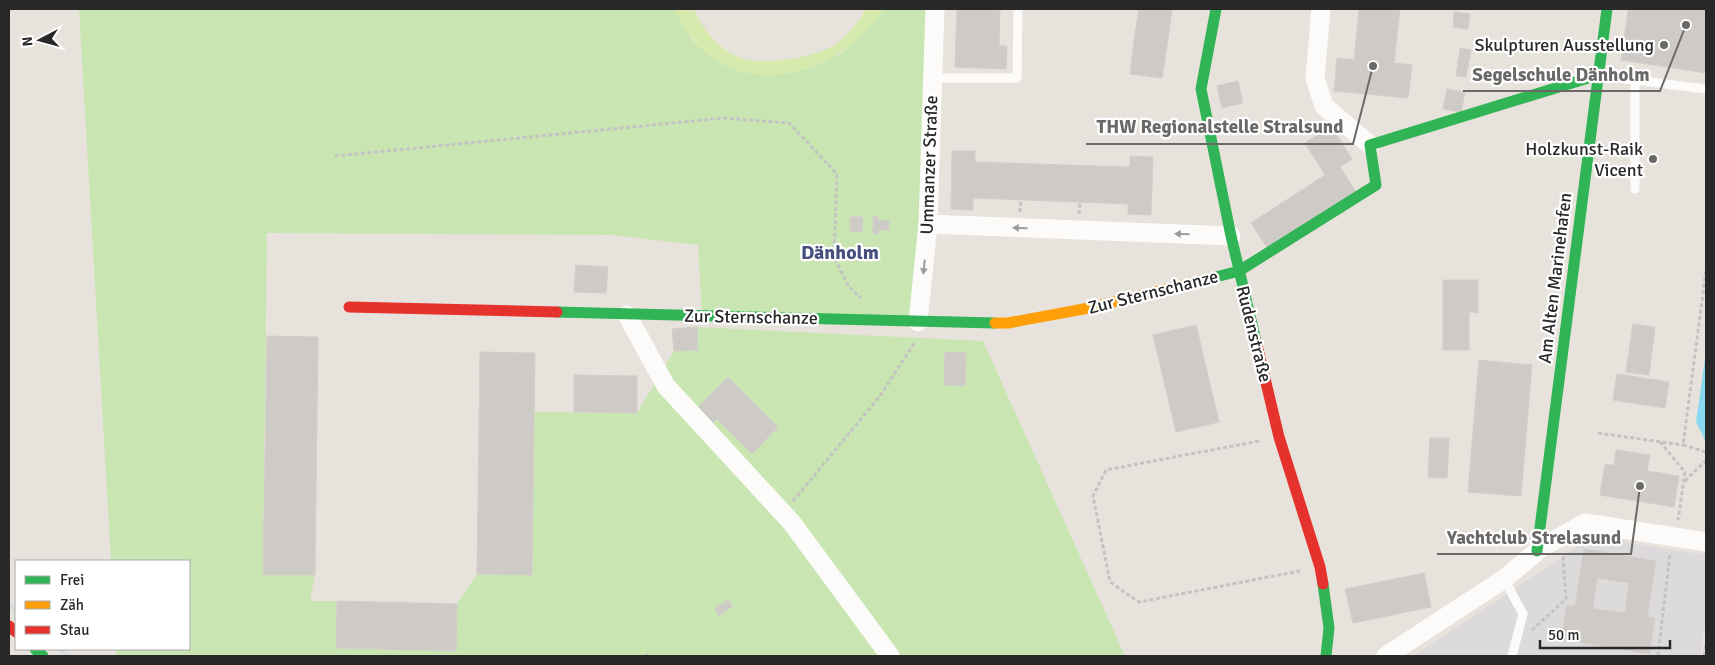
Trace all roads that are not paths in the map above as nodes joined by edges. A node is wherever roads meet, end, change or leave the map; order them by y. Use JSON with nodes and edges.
{"nodes":[{"id":1,"x":934,"y":9,"type":"edge"},
{"id":2,"x":1018,"y":9,"type":"edge"},
{"id":3,"x":1216,"y":9,"type":"edge"},
{"id":4,"x":1321,"y":9,"type":"edge"},
{"id":5,"x":1607,"y":9,"type":"edge"},
{"id":6,"x":1598,"y":75,"type":"junction"},
{"id":7,"x":933,"y":78,"type":"junction"},
{"id":8,"x":1635,"y":80,"type":"junction"},
{"id":9,"x":1706,"y":89,"type":"edge"},
{"id":10,"x":1370,"y":145,"type":"junction"},
{"id":11,"x":1635,"y":190,"type":"dead end"},
{"id":12,"x":928,"y":224,"type":"junction"},
{"id":13,"x":1231,"y":236,"type":"junction"},
{"id":14,"x":1239,"y":271,"type":"junction"},
{"id":15,"x":349,"y":307,"type":"dead end"},
{"id":16,"x":627,"y":314,"type":"junction"},
{"id":17,"x":918,"y":322,"type":"junction"},
{"id":18,"x":1706,"y":542,"type":"edge"},
{"id":19,"x":1537,"y":551,"type":"junction"},
{"id":20,"x":1504,"y":579,"type":"junction"},
{"id":21,"x":1513,"y":652,"type":"edge"},
{"id":22,"x":890,"y":656,"type":"edge"},
{"id":23,"x":1326,"y":656,"type":"edge"},
{"id":24,"x":1386,"y":656,"type":"edge"}],
"edges":[{"from":1,"to":7,"type":"street","name":"Ummanzer Straße"},
{"from":2,"to":7,"type":"lane"},
{"from":3,"to":13,"type":"street","name":"Rudenstraße"},
{"from":4,"to":10,"type":"street"},
{"from":5,"to":6,"type":"street","name":"Am Alten Marinehafen"},
{"from":6,"to":8,"type":"lane"},
{"from":6,"to":10,"type":"street"},
{"from":6,"to":19,"type":"street","name":"Am Alten Marinehafen"},
{"from":7,"to":12,"type":"street","name":"Ummanzer Straße"},
{"from":8,"to":9,"type":"lane"},
{"from":8,"to":11,"type":"lane"},
{"from":10,"to":14,"type":"street","name":"Zur Sternschanze"},
{"from":13,"to":12,"type":"street","one_way":true},
{"from":12,"to":17,"type":"street","name":"Ummanzer Straße","one_way":true},
{"from":13,"to":14,"type":"street","name":"Rudenstraße"},
{"from":14,"to":17,"type":"street","name":"Zur Sternschanze"},
{"from":14,"to":23,"type":"street","name":"Rudenstraße"},
{"from":15,"to":16,"type":"street","name":"Zur Sternschanze"},
{"from":16,"to":17,"type":"street","name":"Zur Sternschanze"},
{"from":16,"to":22,"type":"street"},
{"from":18,"to":19,"type":"street"},
{"from":19,"to":20,"type":"street"},
{"from":20,"to":21,"type":"lane"},
{"from":20,"to":24,"type":"street"}]}
